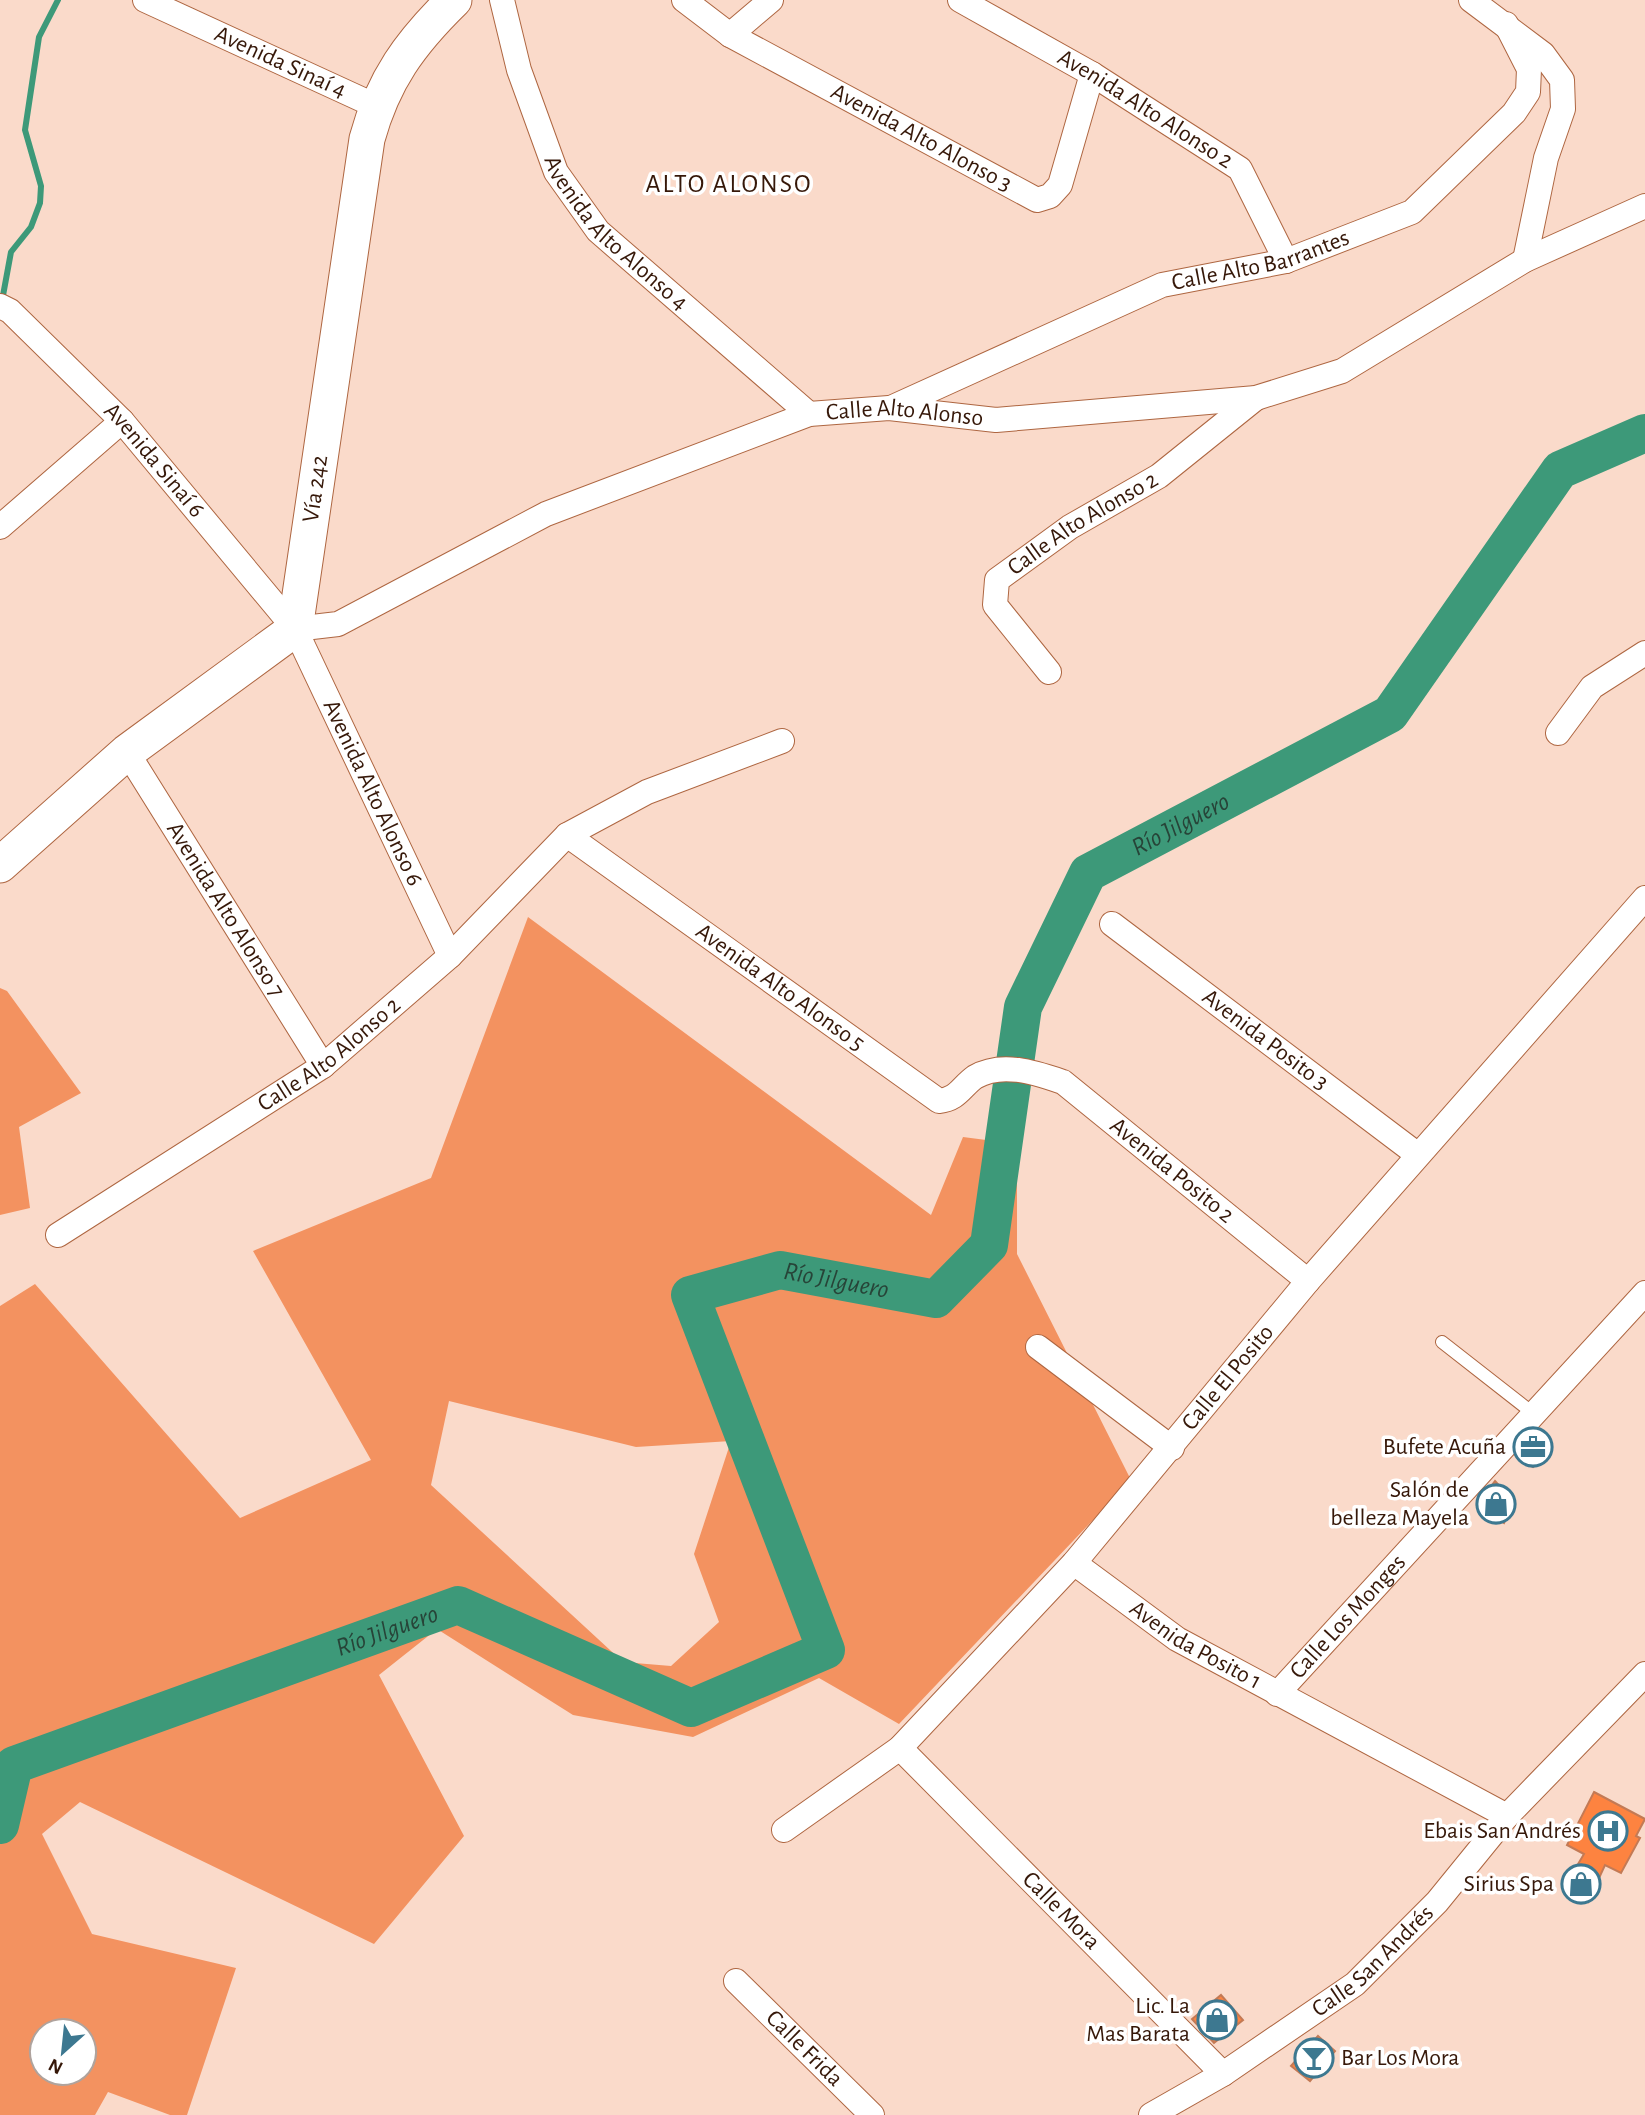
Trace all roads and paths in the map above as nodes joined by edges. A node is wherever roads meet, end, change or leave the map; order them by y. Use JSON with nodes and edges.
{"nodes":[{"id":1,"x":145,"y":0,"type":"edge"},
{"id":2,"x":454,"y":0,"type":"edge"},
{"id":3,"x":502,"y":0,"type":"edge"},
{"id":4,"x":684,"y":0,"type":"edge"},
{"id":5,"x":771,"y":0,"type":"edge"},
{"id":6,"x":960,"y":0,"type":"edge"},
{"id":7,"x":1471,"y":0,"type":"edge"},
{"id":8,"x":1506,"y":24,"type":"junction"},
{"id":9,"x":730,"y":35,"type":"junction"},
{"id":10,"x":1092,"y":74,"type":"junction"},
{"id":11,"x":376,"y":106,"type":"junction"},
{"id":12,"x":1645,"y":206,"type":"edge"},
{"id":13,"x":1525,"y":260,"type":"junction"},
{"id":14,"x":1286,"y":261,"type":"junction"},
{"id":15,"x":0,"y":306,"type":"edge"},
{"id":16,"x":1256,"y":398,"type":"junction"},
{"id":17,"x":889,"y":408,"type":"junction"},
{"id":18,"x":808,"y":414,"type":"junction"},
{"id":19,"x":122,"y":421,"type":"junction"},
{"id":20,"x":0,"y":527,"type":"edge"},
{"id":21,"x":295,"y":629,"type":"junction"},
{"id":22,"x":1645,"y":653,"type":"edge"},
{"id":23,"x":1049,"y":672,"type":"dead end"},
{"id":24,"x":1558,"y":733,"type":"dead end"},
{"id":25,"x":782,"y":741,"type":"dead end"},
{"id":26,"x":127,"y":752,"type":"junction"},
{"id":27,"x":567,"y":835,"type":"junction"},
{"id":28,"x":0,"y":865,"type":"edge"},
{"id":29,"x":1645,"y":898,"type":"edge"},
{"id":30,"x":1112,"y":924,"type":"dead end"},
{"id":31,"x":450,"y":957,"type":"junction"},
{"id":32,"x":323,"y":1066,"type":"junction"},
{"id":33,"x":996,"y":1069,"type":"joint"},
{"id":34,"x":1418,"y":1155,"type":"junction"},
{"id":35,"x":58,"y":1235,"type":"dead end"},
{"id":36,"x":1308,"y":1281,"type":"junction"},
{"id":37,"x":1645,"y":1293,"type":"edge"},
{"id":38,"x":1442,"y":1342,"type":"dead end"},
{"id":39,"x":1038,"y":1348,"type":"dead end"},
{"id":40,"x":1534,"y":1414,"type":"junction"},
{"id":41,"x":1172,"y":1448,"type":"junction"},
{"id":42,"x":1074,"y":1563,"type":"junction"},
{"id":43,"x":1645,"y":1674,"type":"edge"},
{"id":44,"x":1277,"y":1694,"type":"junction"},
{"id":45,"x":900,"y":1748,"type":"junction"},
{"id":46,"x":1507,"y":1816,"type":"junction"},
{"id":47,"x":784,"y":1830,"type":"dead end"},
{"id":48,"x":736,"y":1981,"type":"dead end"},
{"id":49,"x":1223,"y":2074,"type":"junction"},
{"id":50,"x":872,"y":2115,"type":"edge"},
{"id":51,"x":1151,"y":2115,"type":"edge"}],
"edges":[{"from":1,"to":11,"type":"street","name":"Avenida Sinaí 4"},
{"from":2,"to":11,"type":"main road","name":"Vía 242"},
{"from":3,"to":18,"type":"street","name":"Avenida Alto Alonso 4"},
{"from":4,"to":9,"type":"street","name":"Avenida Alto Alonso 3"},
{"from":5,"to":9,"type":"street"},
{"from":6,"to":10,"type":"street","name":"Avenida Alto Alonso 2"},
{"from":7,"to":8,"type":"street"},
{"from":8,"to":13,"type":"street"},
{"from":8,"to":14,"type":"street","name":"Calle Alto Barrantes"},
{"from":9,"to":10,"type":"street","name":"Avenida Alto Alonso 3"},
{"from":10,"to":14,"type":"street","name":"Avenida Alto Alonso 2"},
{"from":11,"to":21,"type":"main road","name":"Vía 242"},
{"from":12,"to":13,"type":"street","name":"Calle Alto Alonso"},
{"from":13,"to":16,"type":"street","name":"Calle Alto Alonso"},
{"from":14,"to":17,"type":"street","name":"Calle Alto Barrantes"},
{"from":15,"to":19,"type":"street","name":"Avenida Sinaí 6"},
{"from":16,"to":17,"type":"street","name":"Calle Alto Alonso"},
{"from":16,"to":23,"type":"street","name":"Calle Alto Alonso 2"},
{"from":17,"to":18,"type":"street","name":"Calle Alto Alonso"},
{"from":18,"to":21,"type":"street","name":"Calle Alto Alonso"},
{"from":19,"to":20,"type":"street"},
{"from":19,"to":21,"type":"street","name":"Avenida Sinaí 6"},
{"from":21,"to":26,"type":"main road"},
{"from":21,"to":31,"type":"street","name":"Avenida Alto Alonso 6"},
{"from":22,"to":24,"type":"street"},
{"from":25,"to":27,"type":"street","name":"Calle Alto Alonso 2"},
{"from":26,"to":28,"type":"main road"},
{"from":26,"to":32,"type":"street","name":"Avenida Alto Alonso 7"},
{"from":27,"to":31,"type":"street","name":"Calle Alto Alonso 2"},
{"from":27,"to":33,"type":"street","name":"Avenida Alto Alonso 5"},
{"from":29,"to":34,"type":"street","name":"Calle El Posito"},
{"from":30,"to":34,"type":"street","name":"Avenida Posito 3"},
{"from":31,"to":32,"type":"street","name":"Calle Alto Alonso 2"},
{"from":32,"to":35,"type":"street","name":"Calle Alto Alonso 2"},
{"from":33,"to":36,"type":"street","name":"Avenida Posito 2"},
{"from":34,"to":36,"type":"street","name":"Calle El Posito"},
{"from":36,"to":41,"type":"street","name":"Calle El Posito"},
{"from":37,"to":40,"type":"street","name":"Calle Los Monges"},
{"from":38,"to":40,"type":"lane"},
{"from":39,"to":41,"type":"street"},
{"from":40,"to":44,"type":"street","name":"Calle Los Monges"},
{"from":41,"to":42,"type":"street","name":"Calle El Posito"},
{"from":42,"to":44,"type":"street","name":"Avenida Posito 1"},
{"from":42,"to":45,"type":"street","name":"Calle El Posito"},
{"from":43,"to":46,"type":"street","name":"Calle San Andrés"},
{"from":44,"to":46,"type":"street","name":"Avenida Posito 1"},
{"from":45,"to":47,"type":"street","name":"Calle El Posito"},
{"from":45,"to":49,"type":"street","name":"Calle Mora"},
{"from":46,"to":49,"type":"street","name":"Calle San Andrés"},
{"from":48,"to":50,"type":"street","name":"Calle Frida"},
{"from":49,"to":51,"type":"street","name":"Calle San Andrés"}]}
